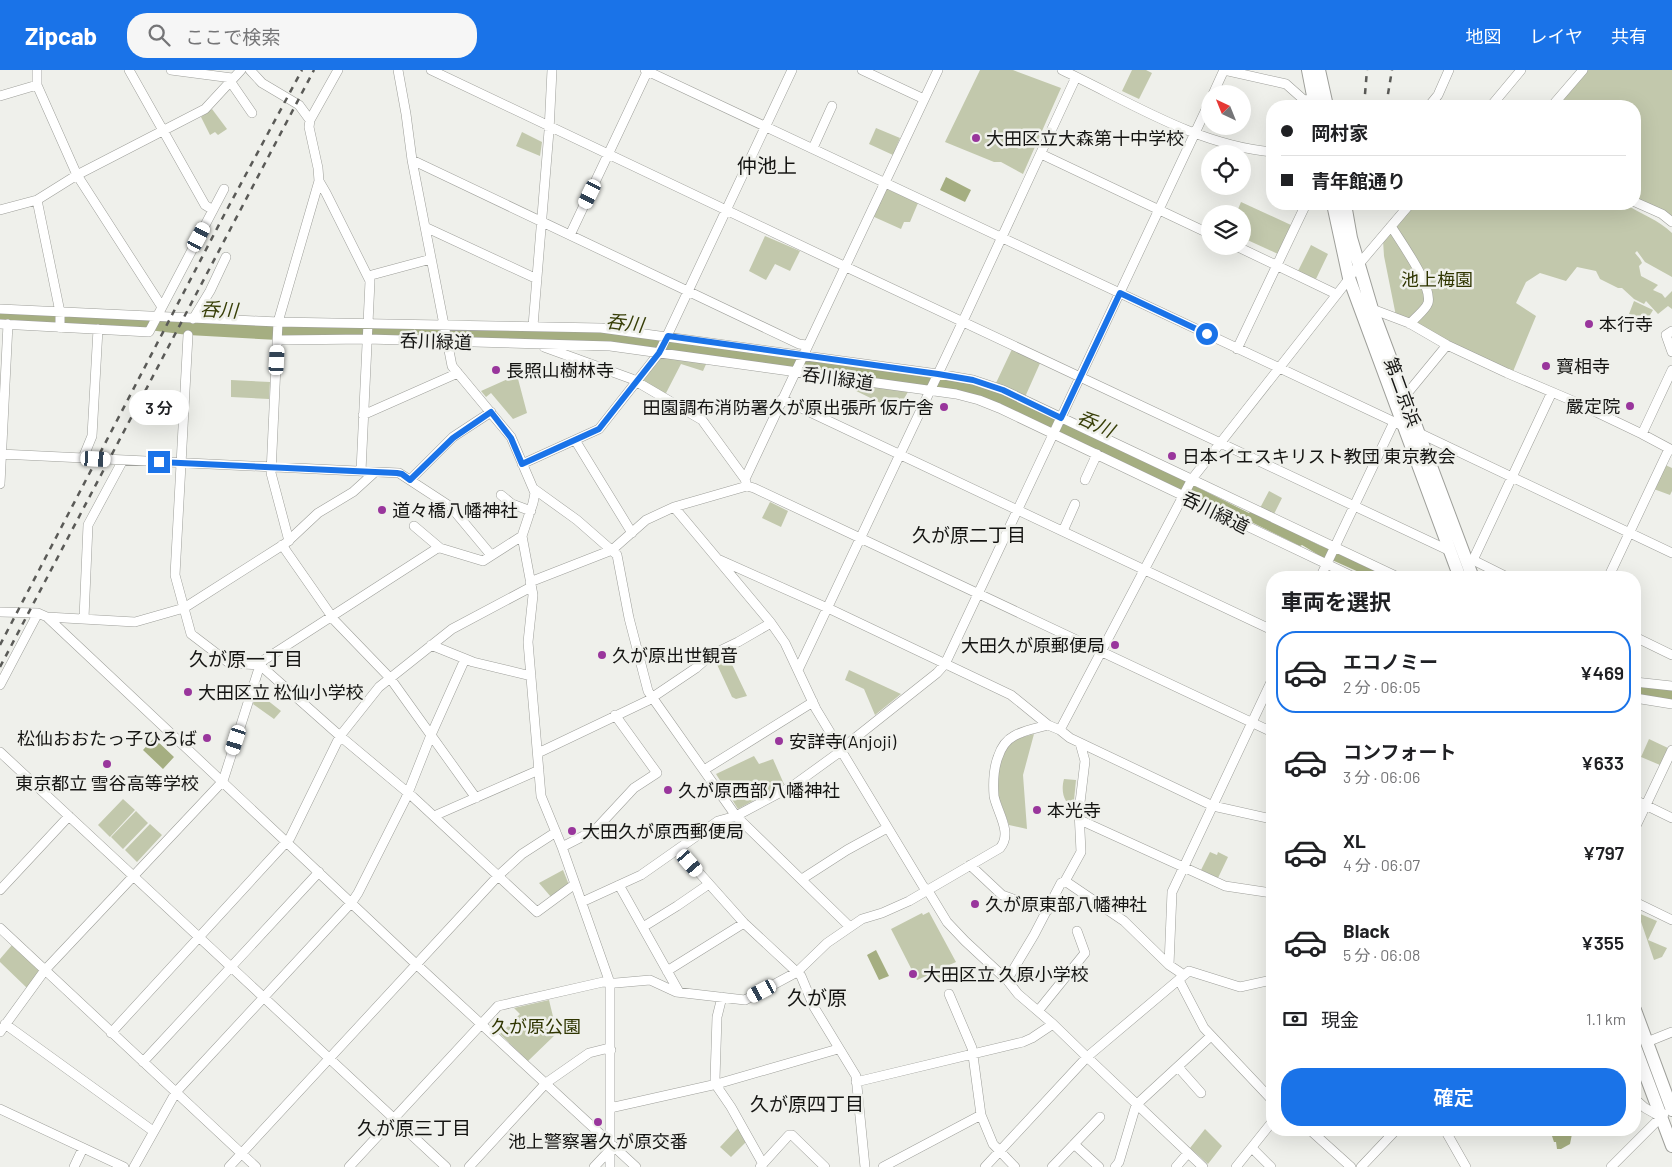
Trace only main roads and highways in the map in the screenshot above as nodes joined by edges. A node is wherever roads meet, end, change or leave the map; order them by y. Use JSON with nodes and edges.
{"nodes":[{"id":1,"x":1308,"y":70,"type":"edge"},
{"id":2,"x":1320,"y":70,"type":"edge"},
{"id":3,"x":1313,"y":100,"type":"edge"},
{"id":4,"x":1326,"y":100,"type":"edge"},
{"id":5,"x":1334,"y":210,"type":"edge"},
{"id":6,"x":1346,"y":210,"type":"edge"},
{"id":7,"x":1458,"y":571,"type":"edge"},
{"id":8,"x":1472,"y":571,"type":"edge"},
{"id":9,"x":1641,"y":1045,"type":"edge"},
{"id":10,"x":1669,"y":1110,"type":"edge"},
{"id":11,"x":1672,"y":1146,"type":"edge"}],
"edges":[{"from":1,"to":3,"type":"highway"},
{"from":2,"to":4,"type":"highway"},
{"from":5,"to":7,"type":"highway","name":"第二京浜"},
{"from":6,"to":8,"type":"highway","name":"第二京浜"},
{"from":9,"to":10,"type":"highway"},
{"from":10,"to":11,"type":"highway"}]}
